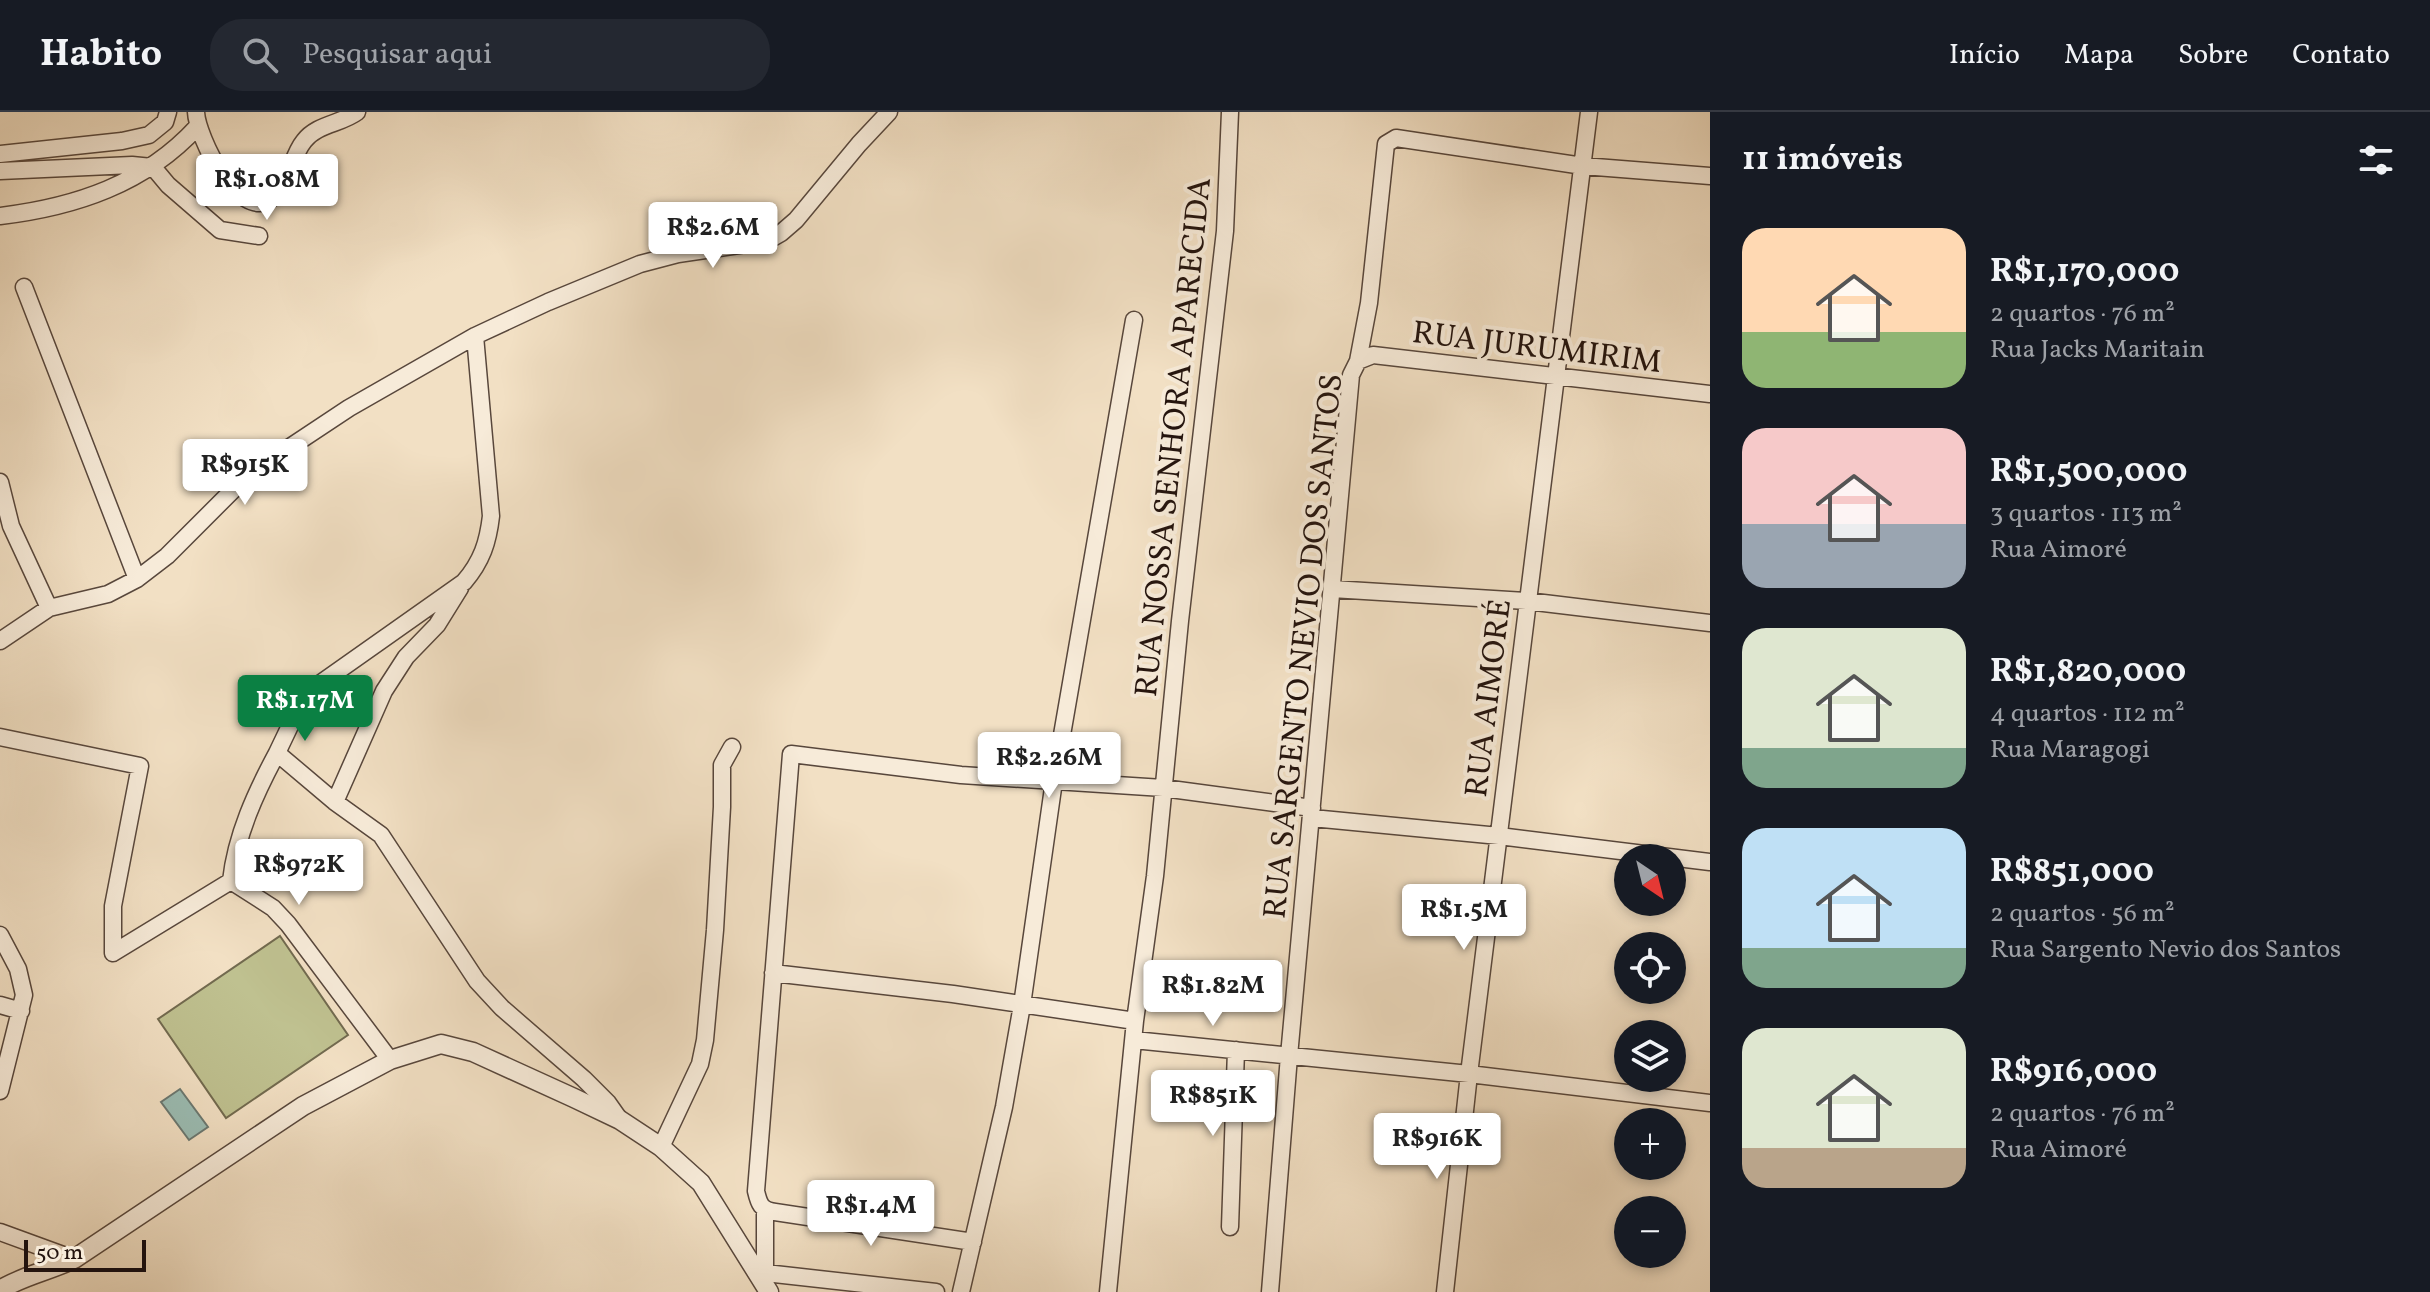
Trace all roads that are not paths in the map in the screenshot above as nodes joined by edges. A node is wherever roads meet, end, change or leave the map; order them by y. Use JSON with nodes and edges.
{"nodes":[{"id":1,"x":168,"y":112,"type":"edge"},
{"id":2,"x":357,"y":112,"type":"edge"},
{"id":3,"x":889,"y":112,"type":"edge"},
{"id":4,"x":1230,"y":112,"type":"edge"},
{"id":5,"x":1589,"y":112,"type":"edge"},
{"id":6,"x":196,"y":119,"type":"edge"},
{"id":7,"x":0,"y":154,"type":"edge"},
{"id":8,"x":1583,"y":166,"type":"junction"},
{"id":9,"x":153,"y":167,"type":"junction"},
{"id":10,"x":0,"y":171,"type":"edge"},
{"id":11,"x":1710,"y":176,"type":"edge"},
{"id":12,"x":0,"y":216,"type":"edge"},
{"id":13,"x":259,"y":236,"type":"dead end"},
{"id":14,"x":24,"y":287,"type":"dead end"},
{"id":15,"x":1134,"y":320,"type":"dead end"},
{"id":16,"x":475,"y":336,"type":"junction"},
{"id":17,"x":1358,"y":361,"type":"junction"},
{"id":18,"x":1557,"y":378,"type":"junction"},
{"id":19,"x":1710,"y":394,"type":"edge"},
{"id":20,"x":0,"y":482,"type":"edge"},
{"id":21,"x":137,"y":579,"type":"junction"},
{"id":22,"x":464,"y":582,"type":"junction"},
{"id":23,"x":1332,"y":589,"type":"junction"},
{"id":24,"x":1527,"y":601,"type":"junction"},
{"id":25,"x":49,"y":608,"type":"junction"},
{"id":26,"x":1710,"y":623,"type":"edge"},
{"id":27,"x":0,"y":641,"type":"edge"},
{"id":28,"x":0,"y":737,"type":"edge"},
{"id":29,"x":732,"y":747,"type":"dead end"},
{"id":30,"x":277,"y":753,"type":"junction"},
{"id":31,"x":1054,"y":781,"type":"junction"},
{"id":32,"x":1163,"y":788,"type":"junction"},
{"id":33,"x":335,"y":802,"type":"junction"},
{"id":34,"x":1312,"y":813,"type":"junction"},
{"id":35,"x":1499,"y":836,"type":"junction"},
{"id":36,"x":1710,"y":862,"type":"edge"},
{"id":37,"x":231,"y":881,"type":"junction"},
{"id":38,"x":0,"y":935,"type":"edge"},
{"id":39,"x":773,"y":973,"type":"junction"},
{"id":40,"x":0,"y":1005,"type":"edge"},
{"id":41,"x":1022,"y":1005,"type":"junction"},
{"id":42,"x":21,"y":1011,"type":"junction"},
{"id":43,"x":1135,"y":1021,"type":"junction"},
{"id":44,"x":1134,"y":1040,"type":"junction"},
{"id":45,"x":1236,"y":1050,"type":"junction"},
{"id":46,"x":1289,"y":1056,"type":"junction"},
{"id":47,"x":390,"y":1060,"type":"junction"},
{"id":48,"x":1469,"y":1074,"type":"junction"},
{"id":49,"x":0,"y":1091,"type":"edge"},
{"id":50,"x":1710,"y":1103,"type":"edge"},
{"id":51,"x":620,"y":1120,"type":"junction"},
{"id":52,"x":661,"y":1147,"type":"junction"},
{"id":53,"x":770,"y":1211,"type":"junction"},
{"id":54,"x":1230,"y":1227,"type":"dead end"},
{"id":55,"x":0,"y":1232,"type":"edge"},
{"id":56,"x":973,"y":1242,"type":"junction"},
{"id":57,"x":74,"y":1259,"type":"junction"},
{"id":58,"x":761,"y":1272,"type":"junction"},
{"id":59,"x":0,"y":1290,"type":"edge"},
{"id":60,"x":894,"y":1290,"type":"edge"},
{"id":61,"x":769,"y":1292,"type":"edge"},
{"id":62,"x":936,"y":1292,"type":"edge"},
{"id":63,"x":961,"y":1292,"type":"edge"},
{"id":64,"x":1108,"y":1292,"type":"edge"},
{"id":65,"x":1270,"y":1292,"type":"edge"},
{"id":66,"x":1445,"y":1292,"type":"edge"}],
"edges":[{"from":1,"to":7,"type":"street"},
{"from":2,"to":6,"type":"street"},
{"from":3,"to":16,"type":"street"},
{"from":4,"to":32,"type":"street","name":"RUA NOSSA SENHORA APARECIDA"},
{"from":5,"to":8,"type":"street","name":"RUA AIMORÉ"},
{"from":6,"to":9,"type":"street"},
{"from":8,"to":11,"type":"street"},
{"from":8,"to":17,"type":"street","name":"RUA SARGENTO NEVIO DOS SANTOS"},
{"from":8,"to":18,"type":"street","name":"RUA AIMORÉ"},
{"from":9,"to":10,"type":"street"},
{"from":9,"to":12,"type":"street"},
{"from":9,"to":13,"type":"street"},
{"from":14,"to":21,"type":"street"},
{"from":15,"to":31,"type":"street"},
{"from":16,"to":21,"type":"street"},
{"from":16,"to":22,"type":"street"},
{"from":17,"to":18,"type":"street","name":"RUA JURUMIRIM"},
{"from":17,"to":23,"type":"street","name":"RUA SARGENTO NEVIO DOS SANTOS"},
{"from":18,"to":19,"type":"street","name":"RUA JURUMIRIM"},
{"from":18,"to":24,"type":"street","name":"RUA AIMORÉ"},
{"from":20,"to":25,"type":"street"},
{"from":21,"to":25,"type":"street"},
{"from":22,"to":30,"type":"street"},
{"from":22,"to":33,"type":"street"},
{"from":23,"to":24,"type":"street"},
{"from":23,"to":34,"type":"street","name":"RUA SARGENTO NEVIO DOS SANTOS"},
{"from":24,"to":26,"type":"street"},
{"from":24,"to":35,"type":"street","name":"RUA AIMORÉ"},
{"from":25,"to":27,"type":"street"},
{"from":28,"to":37,"type":"street"},
{"from":29,"to":52,"type":"street"},
{"from":30,"to":33,"type":"street"},
{"from":30,"to":37,"type":"street"},
{"from":31,"to":32,"type":"street"},
{"from":31,"to":39,"type":"street"},
{"from":31,"to":41,"type":"street"},
{"from":32,"to":34,"type":"street"},
{"from":32,"to":43,"type":"street","name":"RUA NOSSA SENHORA APARECIDA"},
{"from":33,"to":51,"type":"street"},
{"from":34,"to":35,"type":"street"},
{"from":34,"to":46,"type":"street","name":"RUA SARGENTO NEVIO DOS SANTOS"},
{"from":35,"to":36,"type":"street"},
{"from":35,"to":48,"type":"street","name":"RUA AIMORÉ"},
{"from":37,"to":47,"type":"street"},
{"from":38,"to":42,"type":"street"},
{"from":39,"to":41,"type":"street"},
{"from":39,"to":53,"type":"street"},
{"from":40,"to":42,"type":"street"},
{"from":41,"to":43,"type":"street"},
{"from":41,"to":56,"type":"street"},
{"from":42,"to":49,"type":"street"},
{"from":43,"to":44,"type":"street","name":"RUA NOSSA SENHORA APARECIDA"},
{"from":44,"to":45,"type":"street"},
{"from":44,"to":64,"type":"street","name":"RUA NOSSA SENHORA APARECIDA"},
{"from":45,"to":46,"type":"street"},
{"from":45,"to":54,"type":"street"},
{"from":46,"to":48,"type":"street"},
{"from":46,"to":65,"type":"street","name":"RUA SARGENTO NEVIO DOS SANTOS"},
{"from":47,"to":51,"type":"street"},
{"from":47,"to":57,"type":"street"},
{"from":48,"to":50,"type":"street"},
{"from":48,"to":66,"type":"street","name":"RUA AIMORÉ"},
{"from":51,"to":52,"type":"street"},
{"from":52,"to":58,"type":"street"},
{"from":53,"to":56,"type":"street"},
{"from":53,"to":58,"type":"street"},
{"from":55,"to":57,"type":"street"},
{"from":56,"to":63,"type":"street"},
{"from":57,"to":59,"type":"street"},
{"from":58,"to":60,"type":"street"},
{"from":58,"to":61,"type":"street"},
{"from":60,"to":62,"type":"street"}]}
